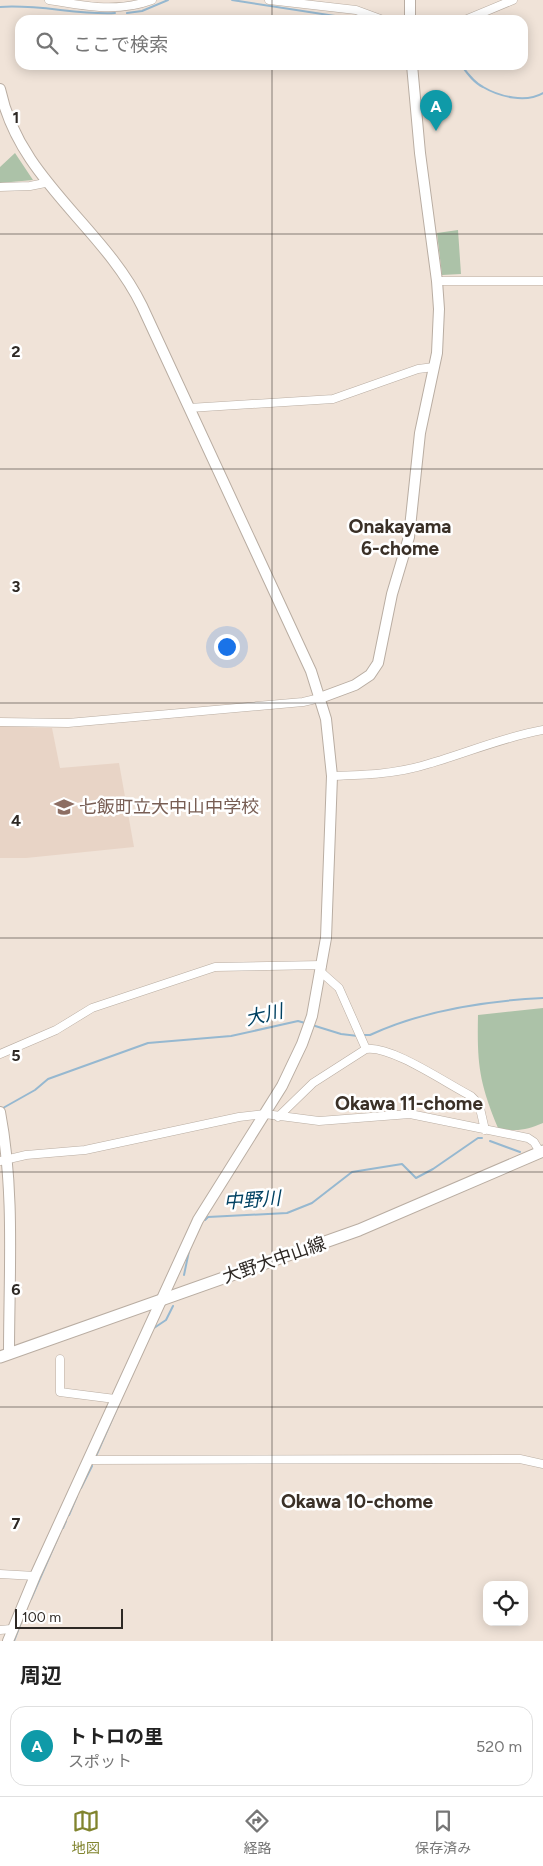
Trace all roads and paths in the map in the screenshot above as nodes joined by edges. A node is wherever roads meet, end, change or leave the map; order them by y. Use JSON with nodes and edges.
{"nodes":[{"id":1,"x":49,"y":0,"type":"edge"},
{"id":2,"x":152,"y":0,"type":"edge"},
{"id":3,"x":269,"y":0,"type":"edge"},
{"id":4,"x":410,"y":0,"type":"edge"},
{"id":5,"x":513,"y":0,"type":"edge"},
{"id":6,"x":369,"y":15,"type":"edge"},
{"id":7,"x":410,"y":15,"type":"edge"},
{"id":8,"x":477,"y":15,"type":"edge"},
{"id":9,"x":412,"y":70,"type":"edge"},
{"id":10,"x":0,"y":89,"type":"edge"},
{"id":11,"x":45,"y":183,"type":"junction"},
{"id":12,"x":0,"y":187,"type":"edge"},
{"id":13,"x":437,"y":281,"type":"junction"},
{"id":14,"x":543,"y":281,"type":"edge"},
{"id":15,"x":434,"y":367,"type":"junction"},
{"id":16,"x":189,"y":408,"type":"junction"},
{"id":17,"x":320,"y":698,"type":"junction"},
{"id":18,"x":0,"y":722,"type":"edge"},
{"id":19,"x":543,"y":730,"type":"edge"},
{"id":20,"x":332,"y":776,"type":"junction"},
{"id":21,"x":322,"y":968,"type":"junction"},
{"id":22,"x":366,"y":1049,"type":"junction"},
{"id":23,"x":0,"y":1054,"type":"edge"},
{"id":24,"x":0,"y":1113,"type":"edge"},
{"id":25,"x":265,"y":1114,"type":"junction"},
{"id":26,"x":278,"y":1116,"type":"junction"},
{"id":27,"x":485,"y":1130,"type":"junction"},
{"id":28,"x":542,"y":1152,"type":"edge"},
{"id":29,"x":4,"y":1160,"type":"edge"},
{"id":30,"x":160,"y":1300,"type":"junction"},
{"id":31,"x":4,"y":1355,"type":"edge"},
{"id":32,"x":60,"y":1359,"type":"dead end"},
{"id":33,"x":115,"y":1399,"type":"junction"},
{"id":34,"x":88,"y":1460,"type":"junction"},
{"id":35,"x":543,"y":1464,"type":"edge"},
{"id":36,"x":0,"y":1574,"type":"edge"},
{"id":37,"x":34,"y":1576,"type":"junction"},
{"id":38,"x":11,"y":1629,"type":"junction"},
{"id":39,"x":0,"y":1630,"type":"edge"},
{"id":40,"x":8,"y":1641,"type":"edge"}],
"edges":[{"from":1,"to":2,"type":"street"},
{"from":3,"to":6,"type":"street"},
{"from":4,"to":7,"type":"street"},
{"from":5,"to":8,"type":"street"},
{"from":9,"to":13,"type":"street"},
{"from":10,"to":11,"type":"street"},
{"from":11,"to":12,"type":"street"},
{"from":11,"to":16,"type":"street"},
{"from":13,"to":14,"type":"street"},
{"from":13,"to":15,"type":"street"},
{"from":15,"to":16,"type":"street"},
{"from":15,"to":17,"type":"street"},
{"from":16,"to":17,"type":"street"},
{"from":17,"to":18,"type":"street"},
{"from":17,"to":20,"type":"street"},
{"from":19,"to":20,"type":"street"},
{"from":20,"to":21,"type":"street"},
{"from":21,"to":22,"type":"street"},
{"from":21,"to":23,"type":"street"},
{"from":21,"to":25,"type":"street"},
{"from":22,"to":26,"type":"street"},
{"from":22,"to":27,"type":"street"},
{"from":24,"to":29,"type":"street"},
{"from":25,"to":26,"type":"street"},
{"from":25,"to":29,"type":"street"},
{"from":25,"to":30,"type":"street"},
{"from":26,"to":27,"type":"street"},
{"from":27,"to":28,"type":"street"},
{"from":28,"to":30,"type":"main road","name":"大野大中山線"},
{"from":29,"to":31,"type":"street"},
{"from":30,"to":31,"type":"main road","name":"大野大中山線"},
{"from":30,"to":33,"type":"street"},
{"from":32,"to":33,"type":"street"},
{"from":33,"to":34,"type":"street"},
{"from":34,"to":35,"type":"street"},
{"from":34,"to":37,"type":"street"},
{"from":36,"to":37,"type":"street"},
{"from":37,"to":38,"type":"street"},
{"from":38,"to":39,"type":"street"},
{"from":38,"to":40,"type":"street"}]}
